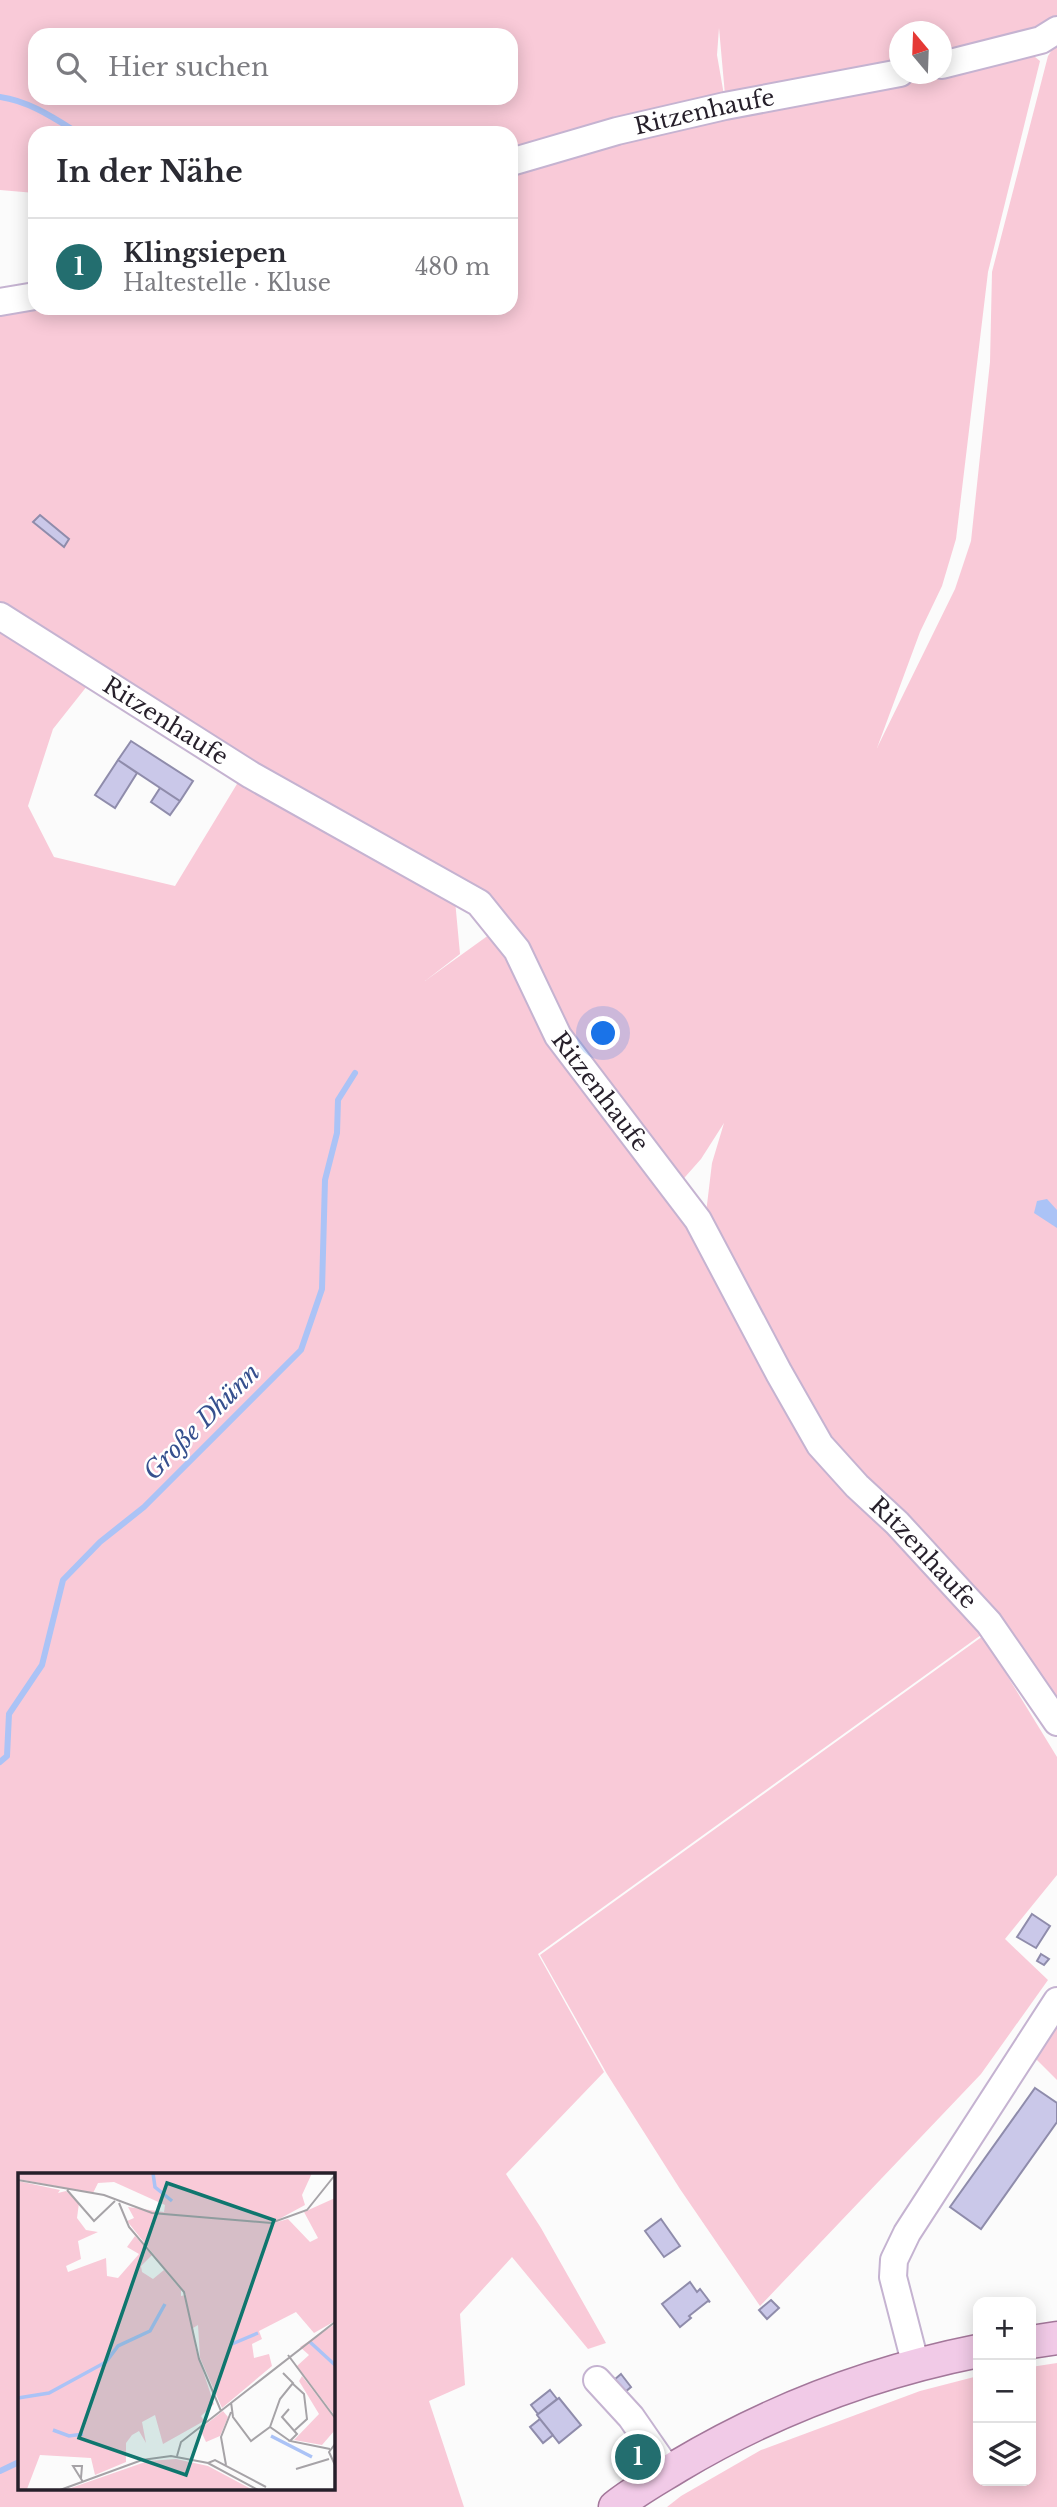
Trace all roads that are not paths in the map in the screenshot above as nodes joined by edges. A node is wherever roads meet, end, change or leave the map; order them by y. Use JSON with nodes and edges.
{"nodes":[{"id":1,"x":1057,"y":30,"type":"edge"},
{"id":2,"x":952,"y":62,"type":"edge"},
{"id":3,"x":889,"y":75,"type":"edge"},
{"id":4,"x":518,"y":160,"type":"edge"},
{"id":5,"x":28,"y":297,"type":"edge"},
{"id":6,"x":0,"y":302,"type":"edge"},
{"id":7,"x":0,"y":615,"type":"edge"},
{"id":8,"x":1057,"y":1722,"type":"edge"},
{"id":9,"x":1057,"y":2001,"type":"edge"},
{"id":10,"x":1057,"y":2338,"type":"edge"},
{"id":11,"x":1036,"y":2341,"type":"edge"},
{"id":12,"x":973,"y":2352,"type":"edge"},
{"id":13,"x":916,"y":2366,"type":"junction"},
{"id":14,"x":597,"y":2380,"type":"dead end"},
{"id":15,"x":669,"y":2472,"type":"junction"},
{"id":16,"x":615,"y":2507,"type":"edge"}],
"edges":[{"from":1,"to":2,"type":"street"},
{"from":3,"to":4,"type":"street","name":"Ritzenhaufe"},
{"from":5,"to":6,"type":"street"},
{"from":7,"to":8,"type":"street","name":"Ritzenhaufe"},
{"from":9,"to":13,"type":"street"},
{"from":10,"to":11,"type":"main road"},
{"from":12,"to":13,"type":"main road"},
{"from":13,"to":15,"type":"main road"},
{"from":14,"to":15,"type":"street"},
{"from":15,"to":16,"type":"main road"}]}
